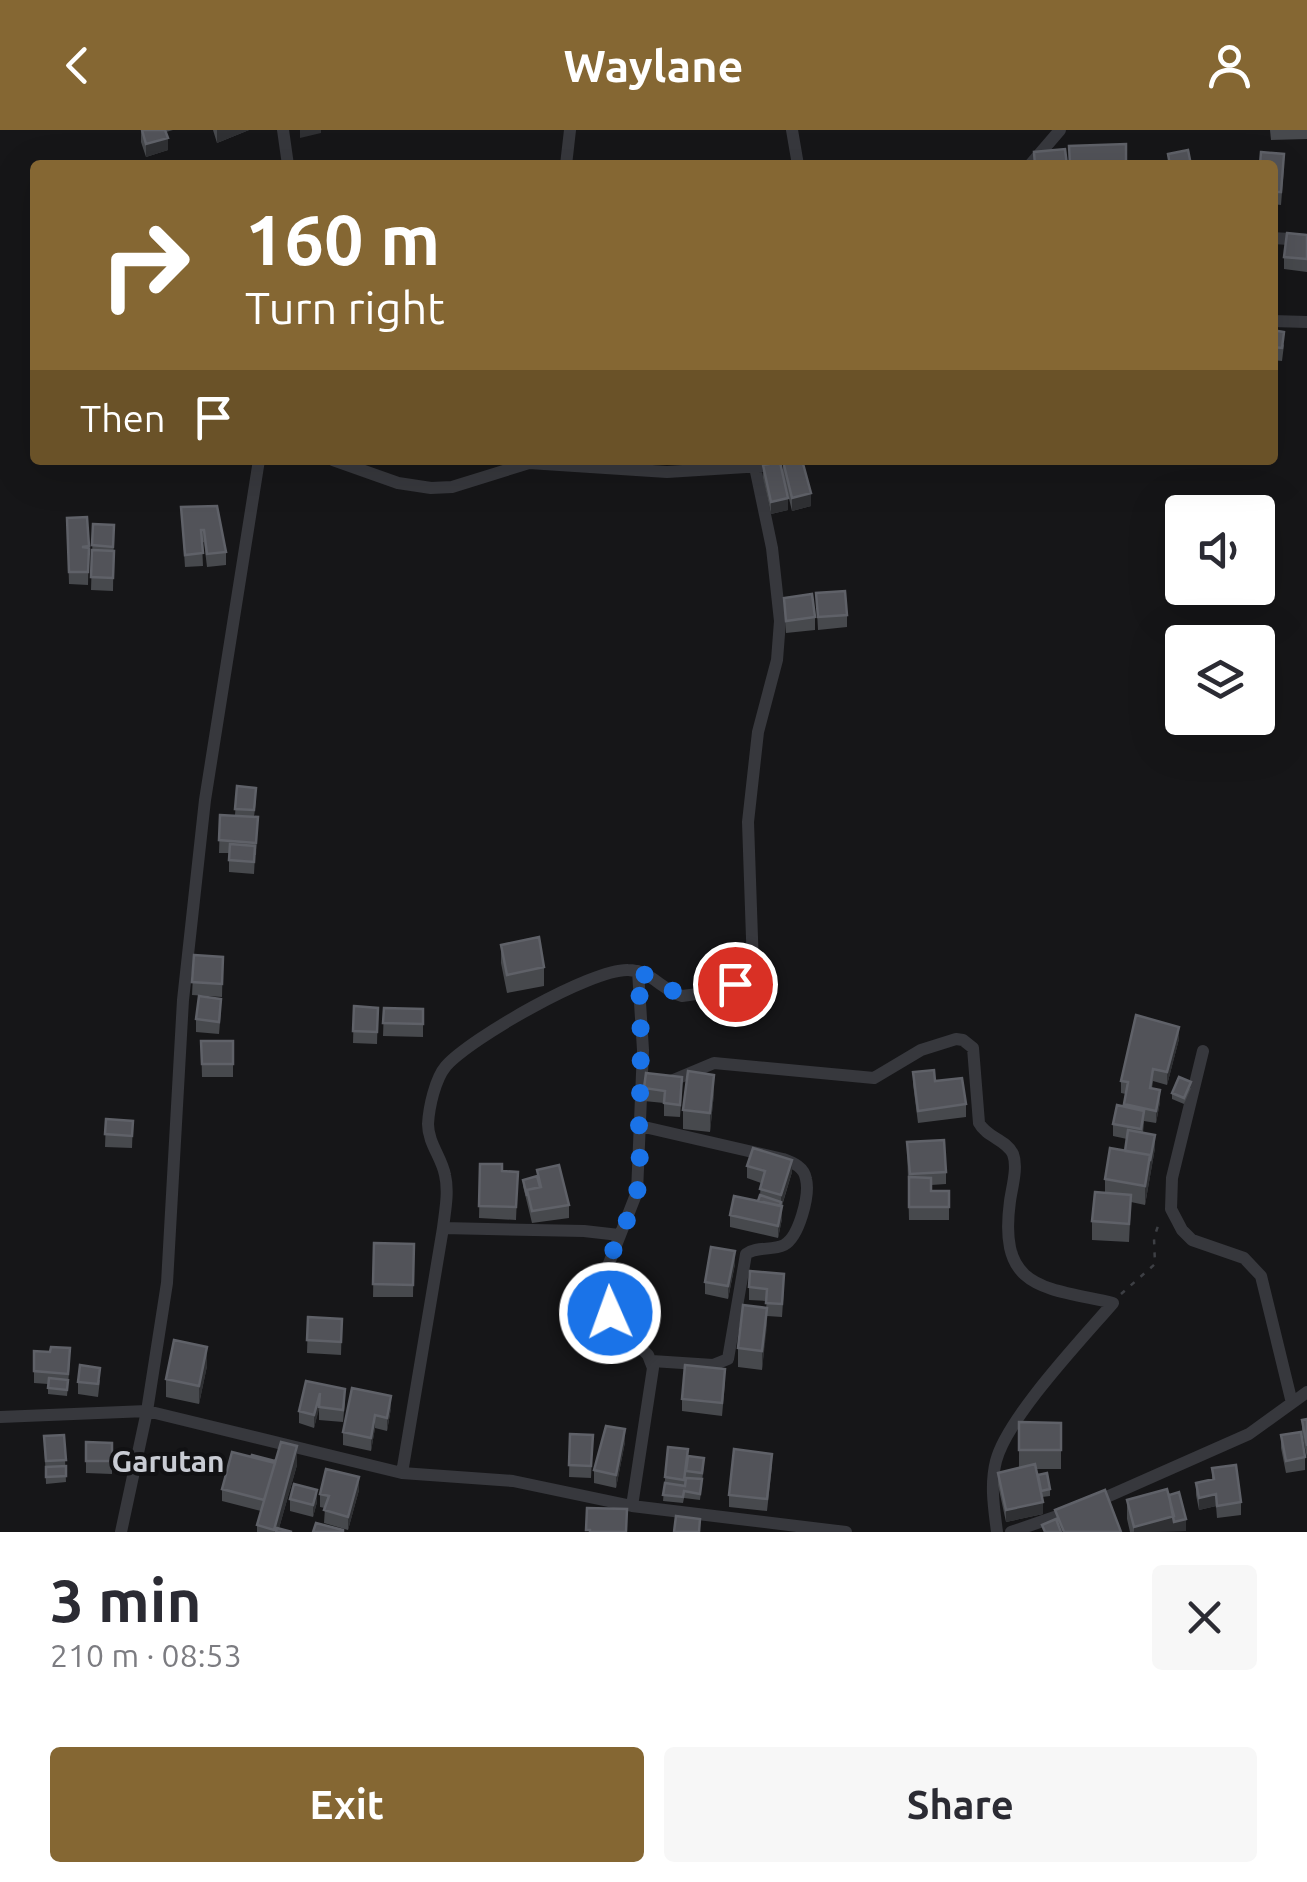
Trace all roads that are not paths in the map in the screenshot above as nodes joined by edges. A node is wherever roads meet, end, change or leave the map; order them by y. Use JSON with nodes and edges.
{"nodes":[{"id":1,"x":283,"y":130,"type":"edge"},
{"id":2,"x":570,"y":130,"type":"edge"},
{"id":3,"x":792,"y":130,"type":"edge"},
{"id":4,"x":1060,"y":130,"type":"edge"},
{"id":5,"x":287,"y":160,"type":"edge"},
{"id":6,"x":567,"y":160,"type":"edge"},
{"id":7,"x":797,"y":160,"type":"edge"},
{"id":8,"x":1034,"y":160,"type":"edge"},
{"id":9,"x":1278,"y":238,"type":"edge"},
{"id":10,"x":1307,"y":240,"type":"edge"},
{"id":11,"x":1278,"y":321,"type":"edge"},
{"id":12,"x":1307,"y":322,"type":"edge"},
{"id":13,"x":258,"y":465,"type":"edge"},
{"id":14,"x":347,"y":465,"type":"edge"},
{"id":15,"x":503,"y":465,"type":"edge"},
{"id":16,"x":560,"y":465,"type":"edge"},
{"id":17,"x":766,"y":465,"type":"edge"},
{"id":18,"x":755,"y":467,"type":"junction"},
{"id":19,"x":638,"y":971,"type":"junction"},
{"id":20,"x":1203,"y":1051,"type":"dead end"},
{"id":21,"x":642,"y":1084,"type":"junction"},
{"id":22,"x":640,"y":1126,"type":"junction"},
{"id":23,"x":443,"y":1228,"type":"junction"},
{"id":24,"x":619,"y":1235,"type":"junction"},
{"id":25,"x":652,"y":1361,"type":"junction"},
{"id":26,"x":1307,"y":1392,"type":"edge"},
{"id":27,"x":1292,"y":1403,"type":"junction"},
{"id":28,"x":147,"y":1412,"type":"junction"},
{"id":29,"x":0,"y":1417,"type":"edge"},
{"id":30,"x":402,"y":1473,"type":"junction"},
{"id":31,"x":632,"y":1506,"type":"junction"},
{"id":32,"x":762,"y":1526,"type":"edge"},
{"id":33,"x":121,"y":1532,"type":"edge"},
{"id":34,"x":846,"y":1532,"type":"edge"},
{"id":35,"x":997,"y":1532,"type":"edge"},
{"id":36,"x":1012,"y":1532,"type":"edge"}],
"edges":[{"from":1,"to":5,"type":"street"},
{"from":2,"to":6,"type":"street"},
{"from":3,"to":7,"type":"street"},
{"from":4,"to":8,"type":"street"},
{"from":9,"to":10,"type":"street"},
{"from":11,"to":12,"type":"street"},
{"from":13,"to":28,"type":"street"},
{"from":14,"to":15,"type":"street"},
{"from":16,"to":18,"type":"street"},
{"from":17,"to":18,"type":"street"},
{"from":18,"to":19,"type":"street"},
{"from":19,"to":21,"type":"street"},
{"from":19,"to":23,"type":"street"},
{"from":20,"to":27,"type":"street"},
{"from":21,"to":22,"type":"street"},
{"from":21,"to":35,"type":"street"},
{"from":22,"to":24,"type":"street"},
{"from":22,"to":25,"type":"street"},
{"from":23,"to":24,"type":"street"},
{"from":23,"to":30,"type":"street"},
{"from":24,"to":25,"type":"street"},
{"from":25,"to":31,"type":"street"},
{"from":26,"to":27,"type":"street"},
{"from":27,"to":36,"type":"street"},
{"from":28,"to":29,"type":"street"},
{"from":28,"to":30,"type":"street"},
{"from":28,"to":33,"type":"street"},
{"from":30,"to":31,"type":"street"},
{"from":31,"to":32,"type":"street"},
{"from":32,"to":34,"type":"street"}]}
